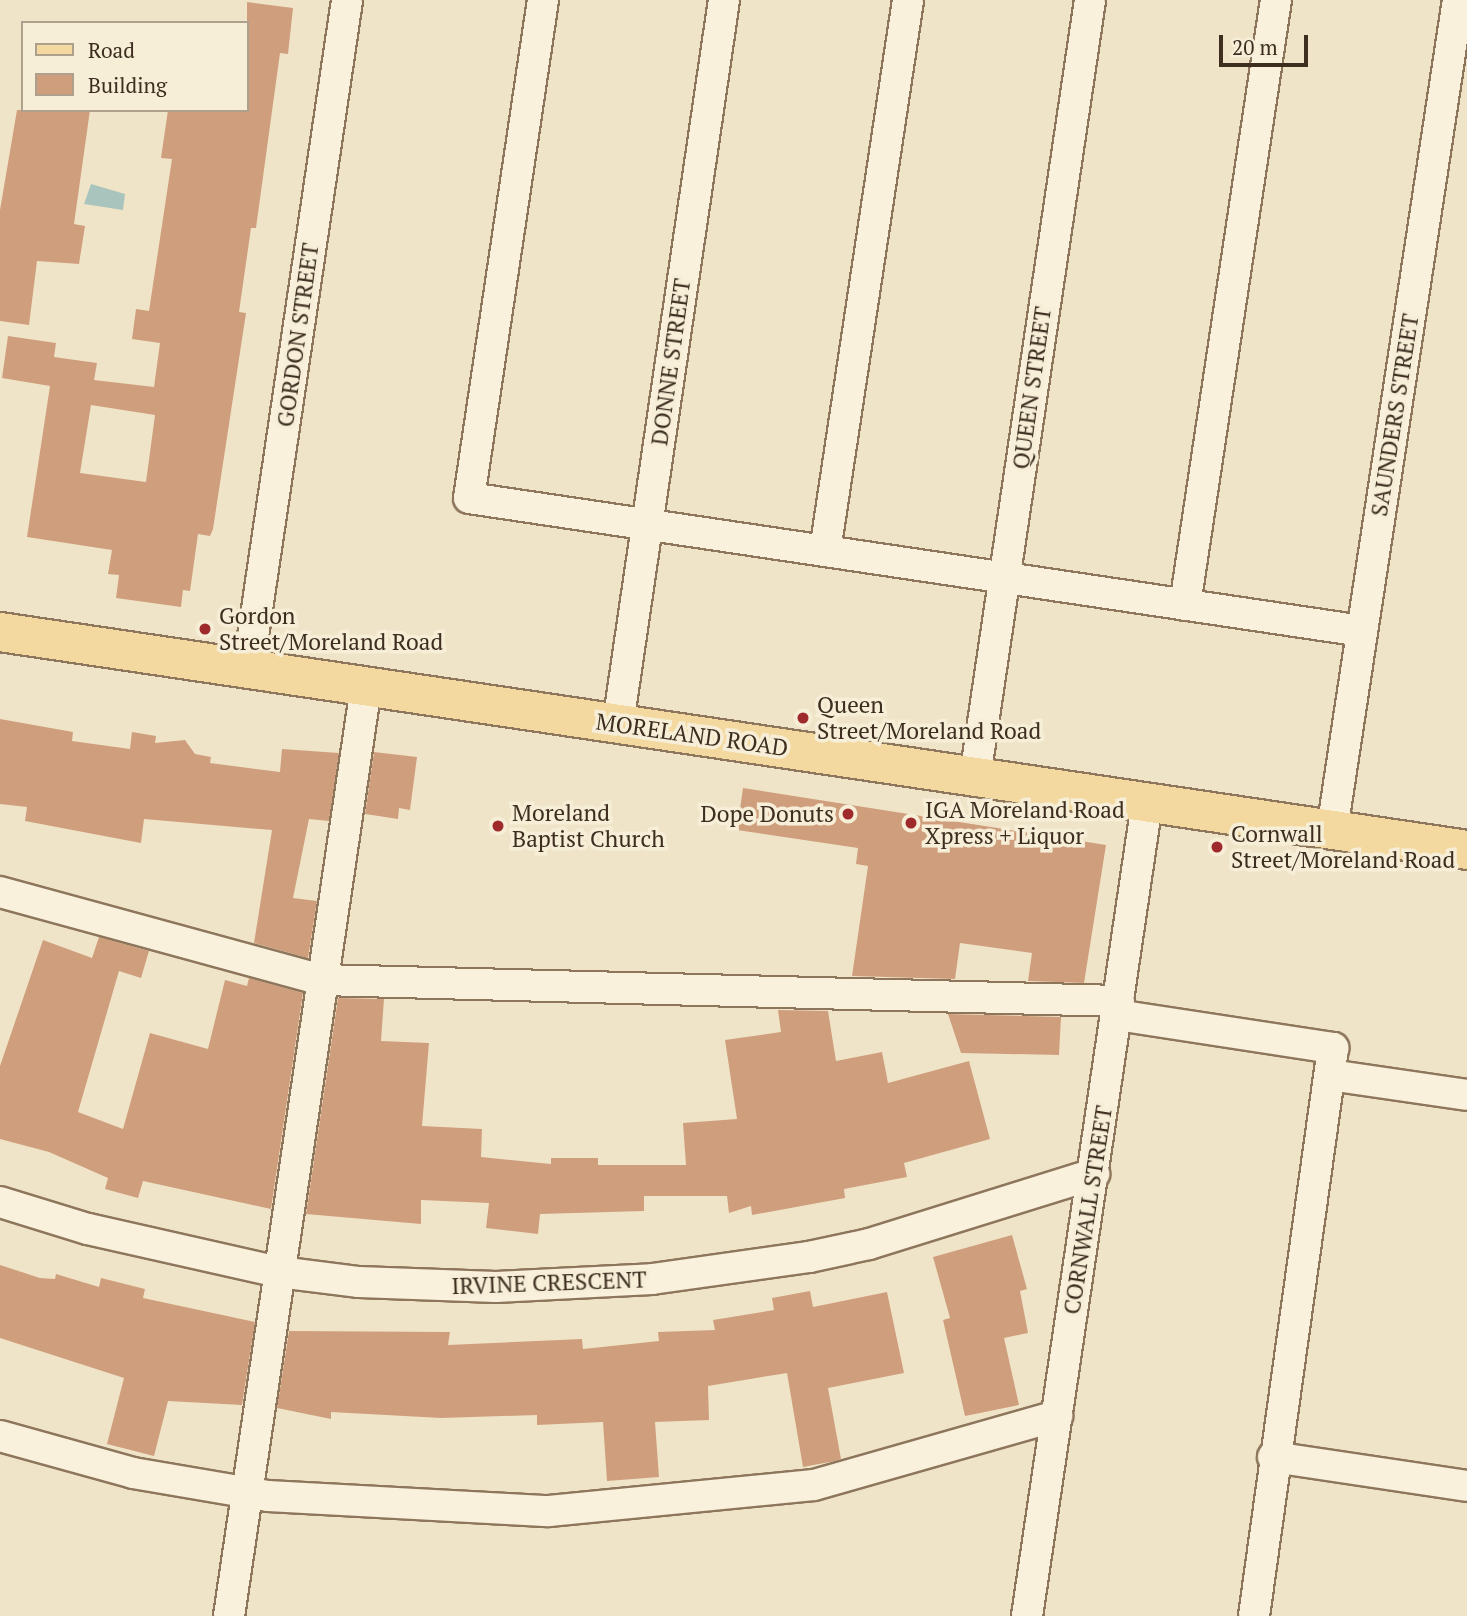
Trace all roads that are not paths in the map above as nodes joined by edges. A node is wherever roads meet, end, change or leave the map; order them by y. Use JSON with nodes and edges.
{"nodes":[{"id":1,"x":347,"y":0,"type":"edge"},
{"id":2,"x":543,"y":0,"type":"edge"},
{"id":3,"x":724,"y":0,"type":"edge"},
{"id":4,"x":908,"y":0,"type":"edge"},
{"id":5,"x":1090,"y":0,"type":"edge"},
{"id":6,"x":1276,"y":0,"type":"edge"},
{"id":7,"x":1458,"y":0,"type":"edge"},
{"id":8,"x":648,"y":524,"type":"junction"},
{"id":9,"x":825,"y":551,"type":"junction"},
{"id":10,"x":1004,"y":578,"type":"junction"},
{"id":11,"x":1185,"y":605,"type":"junction"},
{"id":12,"x":1362,"y":631,"type":"junction"},
{"id":13,"x":0,"y":632,"type":"edge"},
{"id":14,"x":248,"y":670,"type":"junction"},
{"id":15,"x":366,"y":687,"type":"junction"},
{"id":16,"x":618,"y":724,"type":"junction"},
{"id":17,"x":975,"y":776,"type":"junction"},
{"id":18,"x":1147,"y":803,"type":"junction"},
{"id":19,"x":1332,"y":831,"type":"junction"},
{"id":20,"x":1467,"y":850,"type":"edge"},
{"id":21,"x":0,"y":892,"type":"edge"},
{"id":22,"x":322,"y":981,"type":"junction"},
{"id":23,"x":1118,"y":1008,"type":"junction"},
{"id":24,"x":1330,"y":1074,"type":"junction"},
{"id":25,"x":1467,"y":1095,"type":"edge"},
{"id":26,"x":1094,"y":1174,"type":"junction"},
{"id":27,"x":0,"y":1202,"type":"edge"},
{"id":28,"x":279,"y":1272,"type":"junction"},
{"id":29,"x":1057,"y":1416,"type":"junction"},
{"id":30,"x":0,"y":1436,"type":"edge"},
{"id":31,"x":1273,"y":1457,"type":"junction"},
{"id":32,"x":1467,"y":1486,"type":"edge"},
{"id":33,"x":247,"y":1492,"type":"junction"},
{"id":34,"x":229,"y":1616,"type":"edge"},
{"id":35,"x":1027,"y":1616,"type":"edge"},
{"id":36,"x":1254,"y":1616,"type":"edge"}],
"edges":[{"from":1,"to":14,"type":"street","name":"GORDON STREET"},
{"from":2,"to":8,"type":"street"},
{"from":3,"to":8,"type":"street","name":"DONNE STREET"},
{"from":4,"to":9,"type":"street"},
{"from":5,"to":10,"type":"street","name":"QUEEN STREET"},
{"from":6,"to":11,"type":"street"},
{"from":7,"to":12,"type":"street","name":"SAUNDERS STREET"},
{"from":8,"to":9,"type":"street"},
{"from":8,"to":16,"type":"street","name":"DONNE STREET"},
{"from":9,"to":10,"type":"street"},
{"from":10,"to":11,"type":"street"},
{"from":10,"to":17,"type":"street","name":"QUEEN STREET"},
{"from":11,"to":12,"type":"street"},
{"from":12,"to":19,"type":"street","name":"SAUNDERS STREET"},
{"from":13,"to":14,"type":"main road","name":"MORELAND ROAD"},
{"from":14,"to":15,"type":"main road","name":"MORELAND ROAD"},
{"from":15,"to":16,"type":"main road","name":"MORELAND ROAD"},
{"from":15,"to":22,"type":"street"},
{"from":16,"to":17,"type":"main road","name":"MORELAND ROAD"},
{"from":17,"to":18,"type":"main road","name":"MORELAND ROAD"},
{"from":18,"to":19,"type":"main road","name":"MORELAND ROAD"},
{"from":18,"to":23,"type":"street","name":"CORNWALL STREET"},
{"from":19,"to":20,"type":"main road","name":"MORELAND ROAD"},
{"from":21,"to":22,"type":"street"},
{"from":22,"to":23,"type":"street"},
{"from":22,"to":28,"type":"street"},
{"from":23,"to":24,"type":"street"},
{"from":23,"to":26,"type":"street","name":"CORNWALL STREET"},
{"from":24,"to":25,"type":"street"},
{"from":24,"to":31,"type":"street"},
{"from":26,"to":28,"type":"street","name":"IRVINE CRESCENT"},
{"from":26,"to":29,"type":"street","name":"CORNWALL STREET"},
{"from":27,"to":28,"type":"street","name":"IRVINE CRESCENT"},
{"from":28,"to":33,"type":"street"},
{"from":29,"to":33,"type":"street"},
{"from":29,"to":35,"type":"street","name":"CORNWALL STREET"},
{"from":30,"to":33,"type":"street"},
{"from":31,"to":32,"type":"street"},
{"from":31,"to":36,"type":"street"},
{"from":33,"to":34,"type":"street"}]}
